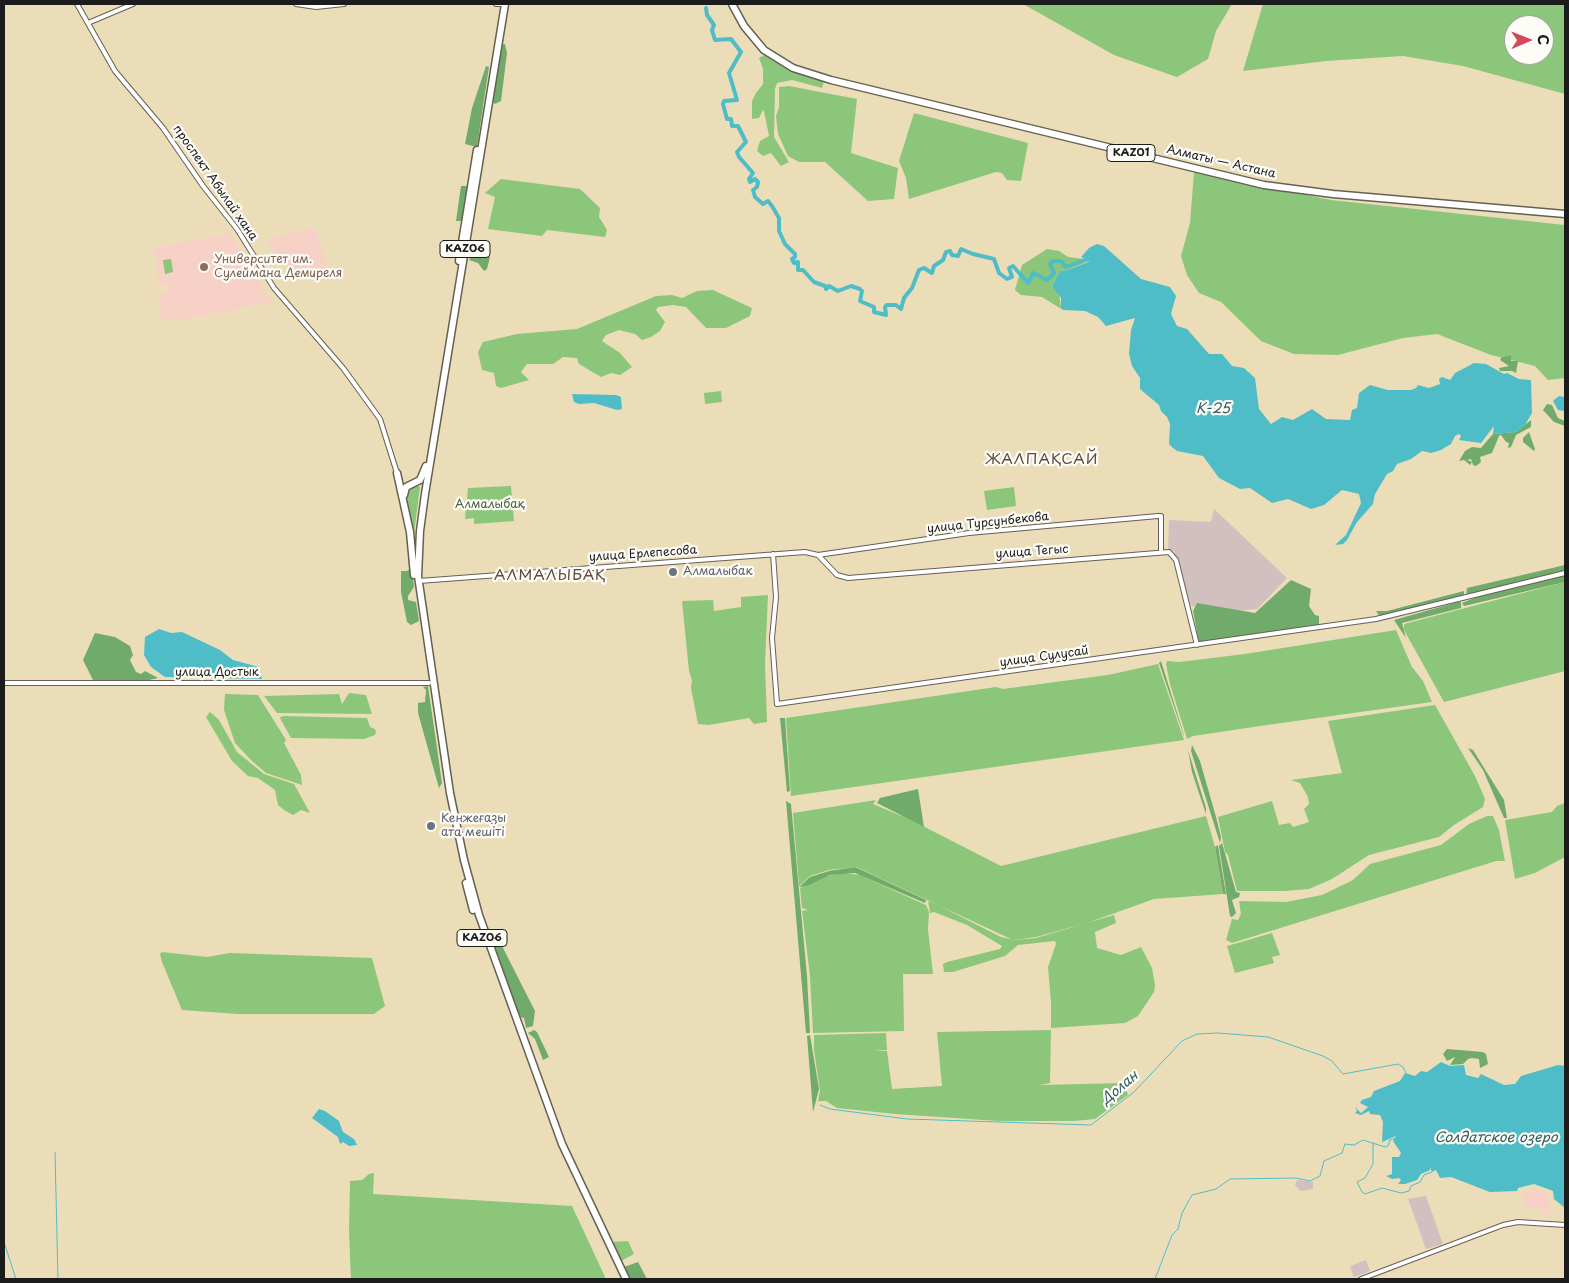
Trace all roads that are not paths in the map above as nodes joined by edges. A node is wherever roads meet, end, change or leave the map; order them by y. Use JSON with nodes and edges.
{"nodes":[{"id":1,"x":77,"y":4,"type":"edge"},
{"id":2,"x":134,"y":4,"type":"edge"},
{"id":3,"x":296,"y":4,"type":"edge"},
{"id":4,"x":344,"y":4,"type":"edge"},
{"id":5,"x":496,"y":4,"type":"edge"},
{"id":6,"x":501,"y":4,"type":"edge"},
{"id":7,"x":505,"y":4,"type":"edge"},
{"id":8,"x":732,"y":4,"type":"edge"},
{"id":9,"x":88,"y":22,"type":"junction"},
{"id":10,"x":1565,"y":214,"type":"edge"},
{"id":11,"x":426,"y":466,"type":"junction"},
{"id":12,"x":398,"y":473,"type":"junction"},
{"id":13,"x":413,"y":483,"type":"junction"},
{"id":14,"x":422,"y":485,"type":"junction"},
{"id":15,"x":425,"y":494,"type":"junction"},
{"id":16,"x":404,"y":496,"type":"junction"},
{"id":17,"x":808,"y":552,"type":"joint"},
{"id":18,"x":1161,"y":552,"type":"junction"},
{"id":19,"x":773,"y":554,"type":"junction"},
{"id":20,"x":818,"y":555,"type":"junction"},
{"id":21,"x":1565,"y":573,"type":"edge"},
{"id":22,"x":414,"y":575,"type":"junction"},
{"id":23,"x":419,"y":581,"type":"junction"},
{"id":24,"x":1196,"y":646,"type":"junction"},
{"id":25,"x":4,"y":683,"type":"edge"},
{"id":26,"x":429,"y":683,"type":"junction"},
{"id":27,"x":462,"y":860,"type":"junction"},
{"id":28,"x":1565,"y":1225,"type":"edge"},
{"id":29,"x":622,"y":1279,"type":"edge"},
{"id":30,"x":626,"y":1279,"type":"edge"},
{"id":31,"x":1361,"y":1279,"type":"edge"}],
"edges":[{"from":1,"to":9,"type":"main road","name":"проспект Абылай хана"},
{"from":2,"to":9,"type":"main road"},
{"from":3,"to":4,"type":"main road"},
{"from":5,"to":6,"type":"main road"},
{"from":6,"to":11,"type":"highway","number":"KАZ06"},
{"from":7,"to":15,"type":"highway","number":"KАZ06"},
{"from":8,"to":10,"type":"highway","name":"Алматы — Астана","number":"KАZ01"},
{"from":9,"to":12,"type":"main road","name":"проспект Абылай хана"},
{"from":11,"to":13,"type":"highway"},
{"from":11,"to":14,"type":"highway","number":"KАZ06"},
{"from":12,"to":13,"type":"highway"},
{"from":12,"to":16,"type":"highway"},
{"from":13,"to":14,"type":"highway"},
{"from":13,"to":16,"type":"highway"},
{"from":14,"to":15,"type":"highway"},
{"from":14,"to":22,"type":"highway","number":"KАZ06"},
{"from":15,"to":23,"type":"highway","number":"KАZ06"},
{"from":16,"to":22,"type":"highway"},
{"from":17,"to":19,"type":"main road","name":"улица Ерлепесова"},
{"from":17,"to":20,"type":"main road","name":"улица Тегыс"},
{"from":18,"to":20,"type":"main road","name":"улица Тегыс"},
{"from":18,"to":20,"type":"main road","name":"улица Турсунбекова"},
{"from":18,"to":24,"type":"main road"},
{"from":19,"to":23,"type":"main road","name":"улица Ерлепесова"},
{"from":19,"to":24,"type":"main road","name":"улица Сулусай"},
{"from":21,"to":24,"type":"main road","name":"улица Сулусай"},
{"from":22,"to":26,"type":"highway","number":"KАZ06"},
{"from":23,"to":27,"type":"highway","number":"KАZ06"},
{"from":25,"to":26,"type":"main road","name":"улица Достык"},
{"from":26,"to":27,"type":"highway","number":"KАZ06"},
{"from":27,"to":29,"type":"highway","number":"KАZ06"},
{"from":27,"to":30,"type":"highway","number":"KАZ06"},
{"from":28,"to":31,"type":"main road"}]}
